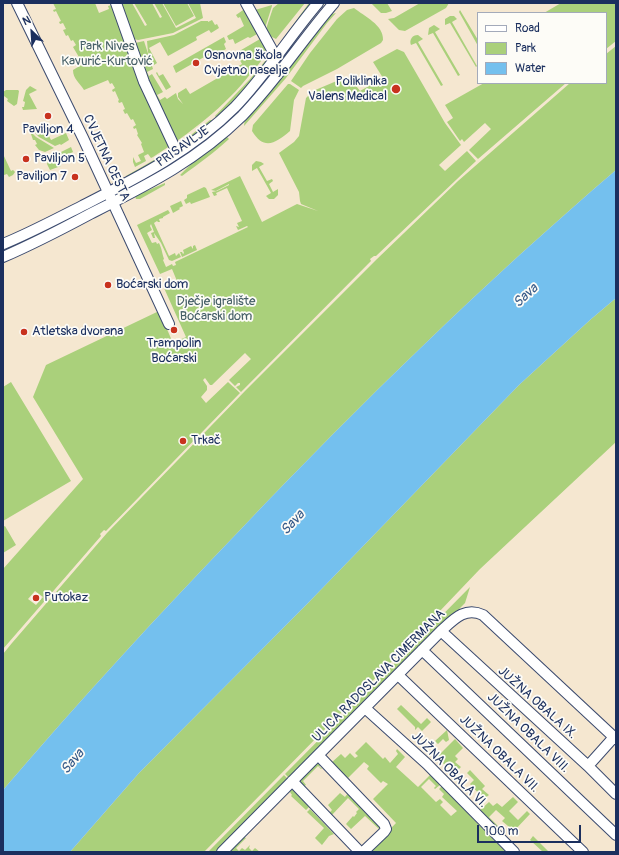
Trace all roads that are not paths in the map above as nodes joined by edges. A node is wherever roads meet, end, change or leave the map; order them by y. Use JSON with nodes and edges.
{"nodes":[{"id":1,"x":17,"y":3,"type":"edge"},
{"id":2,"x":116,"y":3,"type":"edge"},
{"id":3,"x":246,"y":3,"type":"edge"},
{"id":4,"x":318,"y":3,"type":"edge"},
{"id":5,"x":334,"y":3,"type":"edge"},
{"id":6,"x":276,"y":57,"type":"junction"},
{"id":7,"x":174,"y":146,"type":"dead end"},
{"id":8,"x":108,"y":193,"type":"junction"},
{"id":9,"x":112,"y":203,"type":"junction"},
{"id":10,"x":4,"y":242,"type":"edge"},
{"id":11,"x":3,"y":257,"type":"edge"},
{"id":12,"x":169,"y":324,"type":"dead end"},
{"id":13,"x":441,"y":631,"type":"junction"},
{"id":14,"x":422,"y":650,"type":"junction"},
{"id":15,"x":398,"y":675,"type":"junction"},
{"id":16,"x":365,"y":708,"type":"junction"},
{"id":17,"x":615,"y":738,"type":"edge"},
{"id":18,"x":318,"y":755,"type":"junction"},
{"id":19,"x":588,"y":766,"type":"junction"},
{"id":20,"x":292,"y":781,"type":"junction"},
{"id":21,"x":616,"y":794,"type":"edge"},
{"id":22,"x":616,"y":835,"type":"edge"},
{"id":23,"x":223,"y":852,"type":"edge"},
{"id":24,"x":360,"y":852,"type":"edge"},
{"id":25,"x":363,"y":852,"type":"edge"},
{"id":26,"x":514,"y":852,"type":"edge"},
{"id":27,"x":583,"y":852,"type":"edge"}],
"edges":[{"from":1,"to":8,"type":"street","name":"CVJETNA CESTA"},
{"from":2,"to":7,"type":"street"},
{"from":3,"to":6,"type":"street"},
{"from":4,"to":6,"type":"street","name":"PRISAVLJE"},
{"from":5,"to":9,"type":"street","name":"PRISAVLJE"},
{"from":6,"to":8,"type":"street","name":"PRISAVLJE"},
{"from":8,"to":9,"type":"street","name":"CVJETNA CESTA"},
{"from":8,"to":10,"type":"street","name":"PRISAVLJE"},
{"from":9,"to":11,"type":"street","name":"PRISAVLJE"},
{"from":9,"to":12,"type":"street","name":"CVJETNA CESTA"},
{"from":13,"to":14,"type":"street","name":"ULICA RADOSLAVA CIMERMANA"},
{"from":13,"to":17,"type":"street","name":"ULICA RADOSLAVA CIMERMANA"},
{"from":13,"to":19,"type":"street","name":"JUŽNA OBALA IX."},
{"from":14,"to":15,"type":"street","name":"ULICA RADOSLAVA CIMERMANA"},
{"from":14,"to":22,"type":"street","name":"JUŽNA OBALA VIII."},
{"from":15,"to":16,"type":"street","name":"ULICA RADOSLAVA CIMERMANA"},
{"from":15,"to":27,"type":"street","name":"JUŽNA OBALA VII."},
{"from":16,"to":18,"type":"street","name":"ULICA RADOSLAVA CIMERMANA"},
{"from":16,"to":26,"type":"street","name":"JUŽNA OBALA VI."},
{"from":17,"to":19,"type":"street"},
{"from":18,"to":20,"type":"street","name":"ULICA RADOSLAVA CIMERMANA"},
{"from":18,"to":25,"type":"street"},
{"from":19,"to":21,"type":"street","name":"JUŽNA OBALA IX."},
{"from":20,"to":23,"type":"street","name":"ULICA RADOSLAVA CIMERMANA"},
{"from":20,"to":24,"type":"street"}]}
